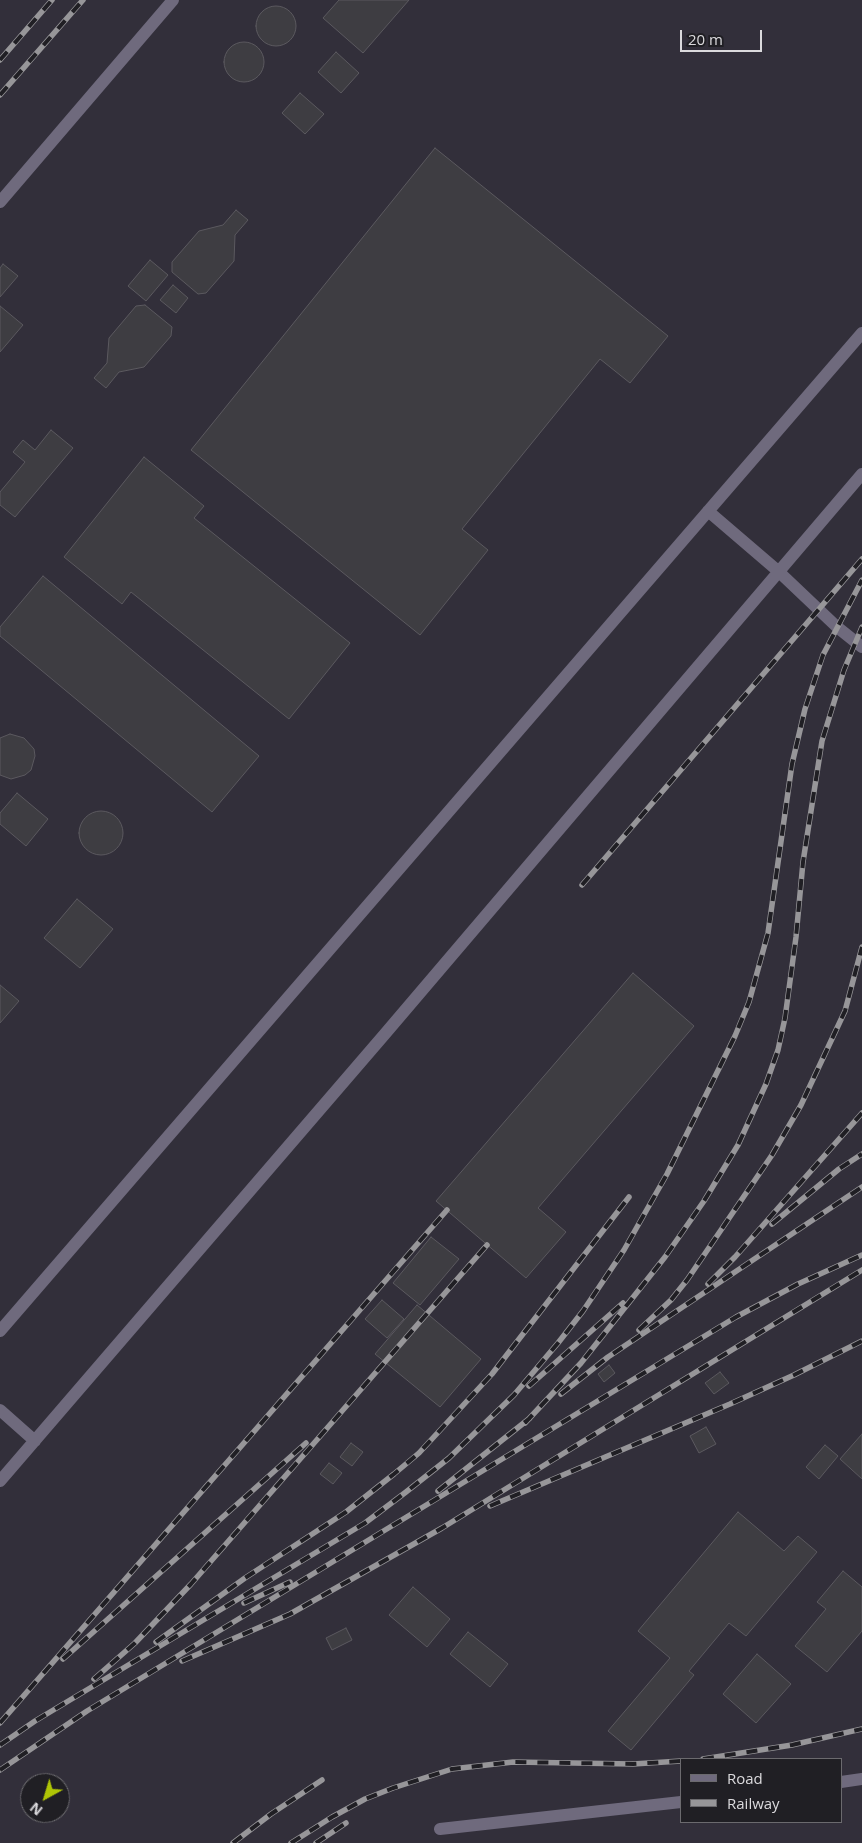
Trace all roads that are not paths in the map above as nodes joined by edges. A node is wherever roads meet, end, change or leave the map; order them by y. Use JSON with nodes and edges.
{"nodes":[{"id":1,"x":173,"y":0,"type":"edge"},
{"id":2,"x":0,"y":202,"type":"edge"},
{"id":3,"x":862,"y":333,"type":"edge"},
{"id":4,"x":862,"y":474,"type":"edge"},
{"id":5,"x":708,"y":511,"type":"junction"},
{"id":6,"x":778,"y":572,"type":"junction"},
{"id":7,"x":862,"y":647,"type":"edge"},
{"id":8,"x":0,"y":1331,"type":"edge"},
{"id":9,"x":0,"y":1410,"type":"edge"},
{"id":10,"x":35,"y":1441,"type":"junction"},
{"id":11,"x":0,"y":1480,"type":"edge"},
{"id":12,"x":862,"y":1779,"type":"edge"},
{"id":13,"x":842,"y":1782,"type":"edge"},
{"id":14,"x":680,"y":1802,"type":"edge"},
{"id":15,"x":440,"y":1829,"type":"dead end"}],
"edges":[{"from":1,"to":2,"type":"lane"},
{"from":3,"to":5,"type":"lane"},
{"from":4,"to":6,"type":"lane"},
{"from":5,"to":6,"type":"lane"},
{"from":5,"to":8,"type":"lane"},
{"from":6,"to":7,"type":"lane"},
{"from":6,"to":10,"type":"lane"},
{"from":9,"to":10,"type":"lane"},
{"from":10,"to":11,"type":"lane"},
{"from":12,"to":13,"type":"lane"},
{"from":14,"to":15,"type":"lane"}]}
